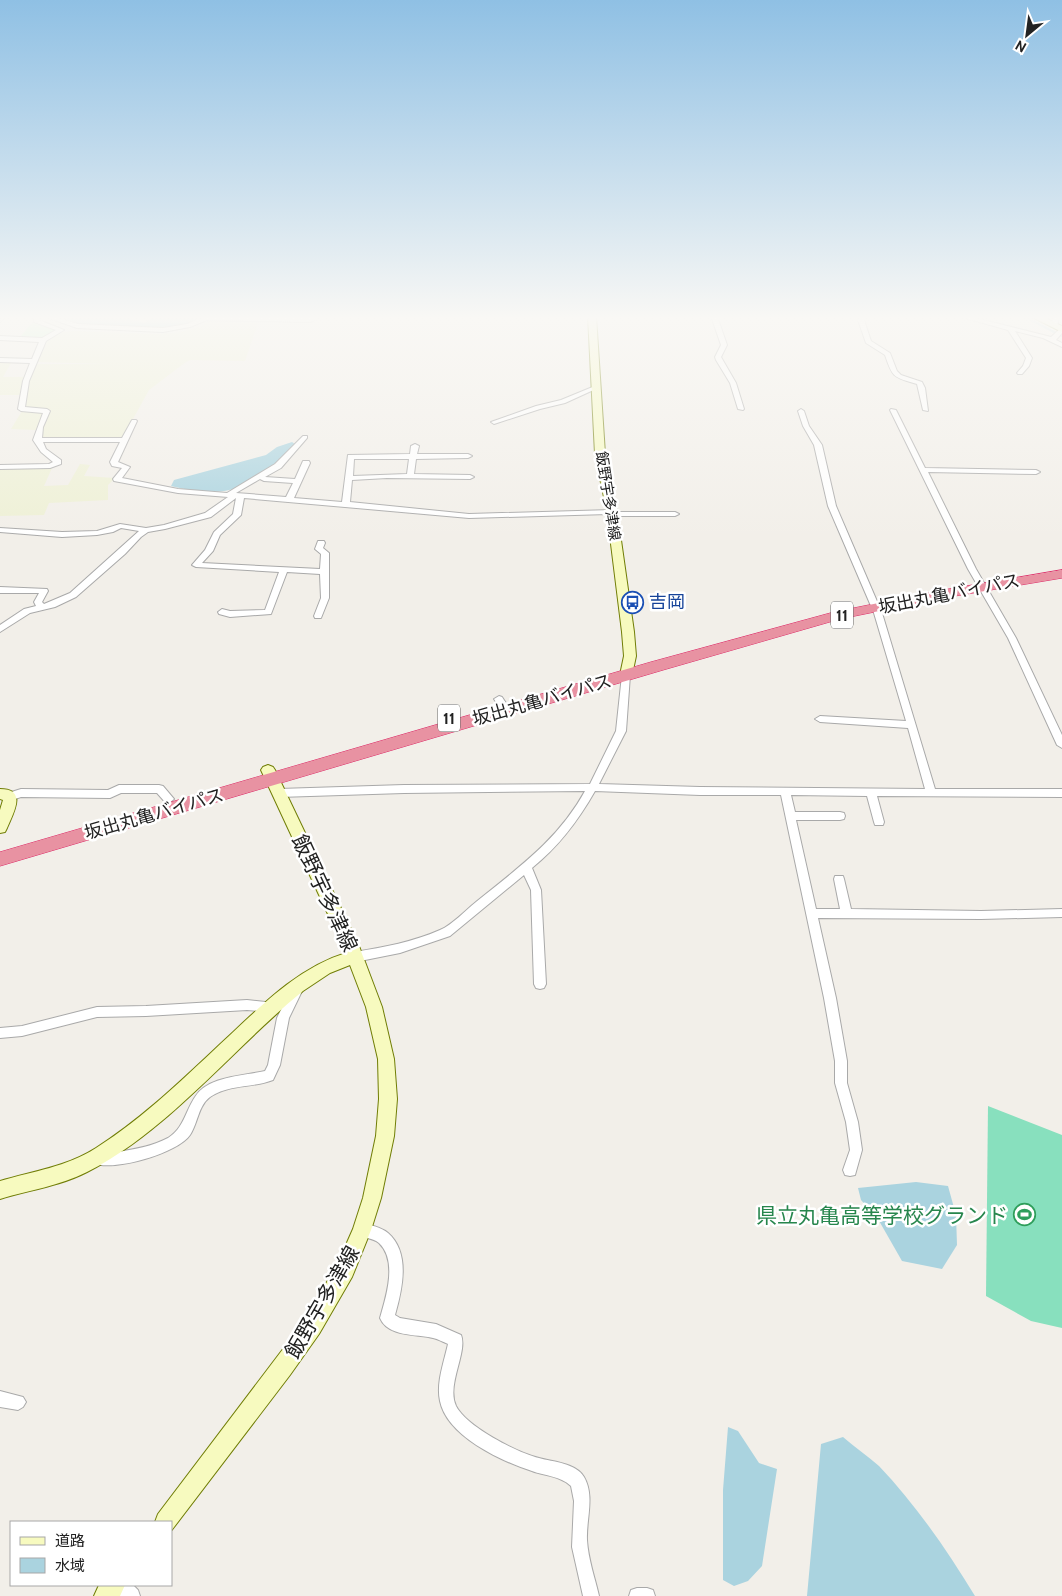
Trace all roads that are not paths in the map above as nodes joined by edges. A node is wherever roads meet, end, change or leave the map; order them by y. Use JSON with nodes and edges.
{"nodes":[{"id":1,"x":24,"y":390,"type":"edge"},
{"id":2,"x":589,"y":390,"type":"edge"},
{"id":3,"x":597,"y":390,"type":"edge"},
{"id":4,"x":735,"y":390,"type":"edge"},
{"id":5,"x":922,"y":390,"type":"edge"},
{"id":6,"x":740,"y":409,"type":"dead end"},
{"id":7,"x":801,"y":410,"type":"dead end"},
{"id":8,"x":893,"y":410,"type":"dead end"},
{"id":9,"x":926,"y":410,"type":"dead end"},
{"id":10,"x":134,"y":421,"type":"dead end"},
{"id":11,"x":494,"y":422,"type":"dead end"},
{"id":12,"x":304,"y":437,"type":"dead end"},
{"id":13,"x":37,"y":440,"type":"junction"},
{"id":14,"x":124,"y":440,"type":"junction"},
{"id":15,"x":415,"y":446,"type":"dead end"},
{"id":16,"x":413,"y":456,"type":"junction"},
{"id":17,"x":468,"y":456,"type":"dead end"},
{"id":18,"x":306,"y":463,"type":"dead end"},
{"id":19,"x":0,"y":467,"type":"edge"},
{"id":20,"x":924,"y":470,"type":"junction"},
{"id":21,"x":1036,"y":472,"type":"dead end"},
{"id":22,"x":410,"y":476,"type":"junction"},
{"id":23,"x":470,"y":477,"type":"dead end"},
{"id":24,"x":348,"y":478,"type":"junction"},
{"id":25,"x":264,"y":479,"type":"dead end"},
{"id":26,"x":298,"y":481,"type":"junction"},
{"id":27,"x":234,"y":496,"type":"junction"},
{"id":28,"x":289,"y":500,"type":"junction"},
{"id":29,"x":346,"y":504,"type":"junction"},
{"id":30,"x":612,"y":513,"type":"junction"},
{"id":31,"x":675,"y":514,"type":"dead end"},
{"id":32,"x":0,"y":530,"type":"edge"},
{"id":33,"x":146,"y":530,"type":"junction"},
{"id":34,"x":321,"y":543,"type":"dead end"},
{"id":35,"x":1062,"y":568,"type":"edge"},
{"id":36,"x":284,"y":570,"type":"junction"},
{"id":37,"x":324,"y":572,"type":"junction"},
{"id":38,"x":1062,"y":574,"type":"edge"},
{"id":39,"x":980,"y":584,"type":"junction"},
{"id":40,"x":0,"y":590,"type":"edge"},
{"id":41,"x":874,"y":604,"type":"junction"},
{"id":42,"x":41,"y":607,"type":"junction"},
{"id":43,"x":222,"y":612,"type":"dead end"},
{"id":44,"x":318,"y":616,"type":"dead end"},
{"id":45,"x":0,"y":629,"type":"edge"},
{"id":46,"x":627,"y":671,"type":"junction"},
{"id":47,"x":820,"y":719,"type":"dead end"},
{"id":48,"x":911,"y":725,"type":"junction"},
{"id":49,"x":1062,"y":746,"type":"edge"},
{"id":50,"x":273,"y":781,"type":"junction"},
{"id":51,"x":591,"y":787,"type":"junction"},
{"id":52,"x":785,"y":791,"type":"junction"},
{"id":53,"x":872,"y":791,"type":"junction"},
{"id":54,"x":931,"y":792,"type":"junction"},
{"id":55,"x":1062,"y":793,"type":"edge"},
{"id":56,"x":4,"y":795,"type":"edge"},
{"id":57,"x":169,"y":799,"type":"junction"},
{"id":58,"x":790,"y":816,"type":"junction"},
{"id":59,"x":840,"y":816,"type":"dead end"},
{"id":60,"x":879,"y":822,"type":"dead end"},
{"id":61,"x":0,"y":828,"type":"edge"},
{"id":62,"x":0,"y":848,"type":"edge"},
{"id":63,"x":0,"y":859,"type":"edge"},
{"id":64,"x":526,"y":867,"type":"junction"},
{"id":65,"x":839,"y":879,"type":"dead end"},
{"id":66,"x":812,"y":913,"type":"junction"},
{"id":67,"x":846,"y":913,"type":"junction"},
{"id":68,"x":1062,"y":913,"type":"edge"},
{"id":69,"x":355,"y":957,"type":"junction"},
{"id":70,"x":540,"y":984,"type":"dead end"},
{"id":71,"x":299,"y":986,"type":"junction"},
{"id":72,"x":271,"y":1007,"type":"junction"},
{"id":73,"x":0,"y":1033,"type":"edge"},
{"id":74,"x":95,"y":1157,"type":"junction"},
{"id":75,"x":850,"y":1170,"type":"dead end"},
{"id":76,"x":0,"y":1190,"type":"edge"},
{"id":77,"x":362,"y":1230,"type":"junction"},
{"id":78,"x":0,"y":1398,"type":"edge"},
{"id":79,"x":18,"y":1402,"type":"dead end"},
{"id":80,"x":167,"y":1521,"type":"edge"},
{"id":81,"x":113,"y":1586,"type":"edge"},
{"id":82,"x":123,"y":1586,"type":"edge"},
{"id":83,"x":105,"y":1596,"type":"edge"},
{"id":84,"x":132,"y":1596,"type":"edge"},
{"id":85,"x":591,"y":1596,"type":"edge"},
{"id":86,"x":637,"y":1596,"type":"edge"},
{"id":87,"x":647,"y":1596,"type":"edge"}],
"edges":[{"from":1,"to":13,"type":"street"},
{"from":2,"to":11,"type":"street"},
{"from":3,"to":30,"type":"main road","name":"飯野宇多津線"},
{"from":4,"to":6,"type":"street"},
{"from":5,"to":9,"type":"street"},
{"from":7,"to":41,"type":"street"},
{"from":8,"to":20,"type":"street"},
{"from":10,"to":14,"type":"street"},
{"from":12,"to":27,"type":"street"},
{"from":13,"to":14,"type":"street"},
{"from":13,"to":19,"type":"street"},
{"from":14,"to":27,"type":"street"},
{"from":15,"to":16,"type":"street"},
{"from":16,"to":17,"type":"street"},
{"from":16,"to":22,"type":"street"},
{"from":16,"to":24,"type":"street"},
{"from":18,"to":26,"type":"street"},
{"from":20,"to":21,"type":"street"},
{"from":20,"to":39,"type":"street"},
{"from":22,"to":23,"type":"street"},
{"from":22,"to":24,"type":"street"},
{"from":24,"to":29,"type":"street"},
{"from":25,"to":26,"type":"street"},
{"from":26,"to":28,"type":"street"},
{"from":27,"to":28,"type":"street"},
{"from":27,"to":33,"type":"street"},
{"from":27,"to":36,"type":"street"},
{"from":28,"to":29,"type":"street"},
{"from":29,"to":30,"type":"street"},
{"from":30,"to":31,"type":"street"},
{"from":30,"to":46,"type":"main road","name":"飯野宇多津線"},
{"from":32,"to":33,"type":"street"},
{"from":33,"to":42,"type":"street"},
{"from":34,"to":37,"type":"street"},
{"from":35,"to":39,"type":"highway","name":"坂出丸亀バイパス","number":"11"},
{"from":36,"to":37,"type":"street"},
{"from":36,"to":43,"type":"street"},
{"from":37,"to":44,"type":"street"},
{"from":38,"to":39,"type":"highway","name":"坂出丸亀バイパス","number":"11"},
{"from":39,"to":41,"type":"highway","name":"坂出丸亀バイパス","number":"11"},
{"from":39,"to":49,"type":"street"},
{"from":40,"to":42,"type":"street"},
{"from":41,"to":46,"type":"highway","name":"坂出丸亀バイパス","number":"11"},
{"from":41,"to":48,"type":"street"},
{"from":42,"to":45,"type":"street"},
{"from":46,"to":50,"type":"highway","name":"坂出丸亀バイパス","number":"11"},
{"from":46,"to":51,"type":"street"},
{"from":47,"to":48,"type":"street"},
{"from":48,"to":54,"type":"street"},
{"from":50,"to":51,"type":"street"},
{"from":50,"to":57,"type":"highway","name":"坂出丸亀バイパス","number":"11"},
{"from":50,"to":63,"type":"highway","name":"坂出丸亀バイパス","number":"11"},
{"from":50,"to":69,"type":"main road","name":"飯野宇多津線"},
{"from":51,"to":52,"type":"street"},
{"from":51,"to":64,"type":"street"},
{"from":52,"to":53,"type":"street"},
{"from":52,"to":58,"type":"street"},
{"from":53,"to":54,"type":"street"},
{"from":53,"to":60,"type":"street"},
{"from":54,"to":55,"type":"street"},
{"from":56,"to":57,"type":"street"},
{"from":56,"to":61,"type":"main road"},
{"from":57,"to":62,"type":"highway","name":"坂出丸亀バイパス","number":"11"},
{"from":58,"to":59,"type":"street"},
{"from":58,"to":66,"type":"street"},
{"from":64,"to":69,"type":"street"},
{"from":64,"to":70,"type":"street"},
{"from":65,"to":67,"type":"street"},
{"from":66,"to":67,"type":"street"},
{"from":66,"to":75,"type":"street"},
{"from":67,"to":68,"type":"street"},
{"from":69,"to":71,"type":"main road"},
{"from":69,"to":77,"type":"main road","name":"飯野宇多津線"},
{"from":71,"to":72,"type":"main road"},
{"from":71,"to":74,"type":"street"},
{"from":72,"to":73,"type":"street"},
{"from":72,"to":74,"type":"main road"},
{"from":74,"to":76,"type":"main road"},
{"from":77,"to":80,"type":"main road","name":"飯野宇多津線"},
{"from":77,"to":85,"type":"street"},
{"from":78,"to":79,"type":"street"},
{"from":81,"to":83,"type":"main road"},
{"from":82,"to":84,"type":"street"},
{"from":86,"to":87,"type":"street"}]}
